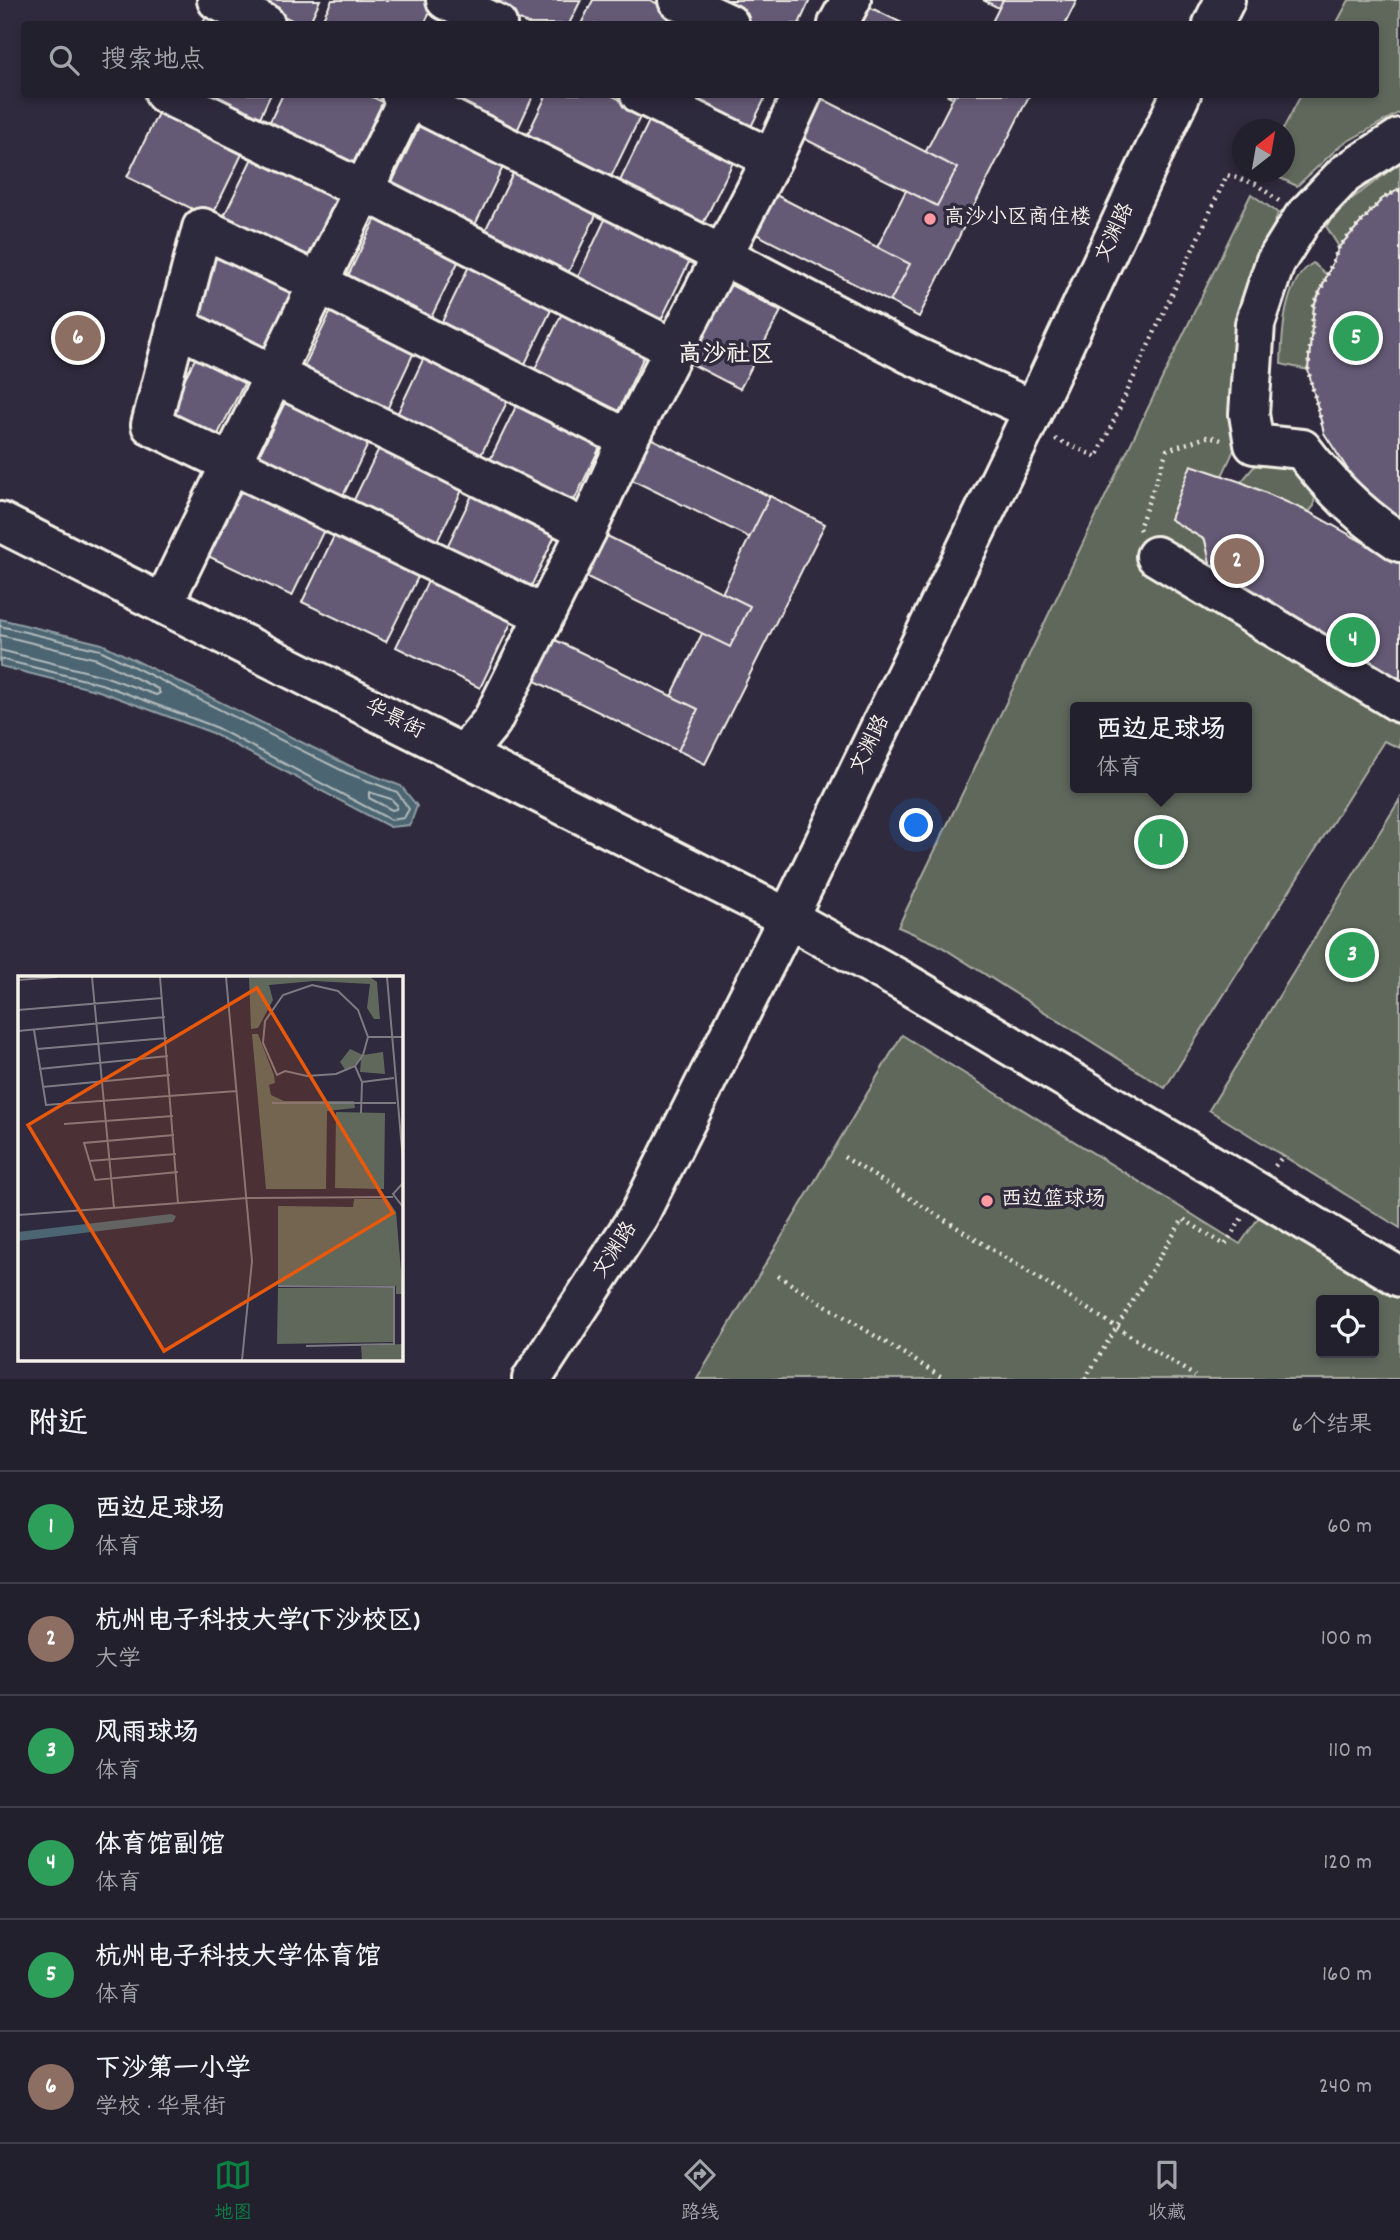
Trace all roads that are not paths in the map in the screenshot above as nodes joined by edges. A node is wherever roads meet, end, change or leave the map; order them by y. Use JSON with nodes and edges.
{"nodes":[{"id":1,"x":217,"y":0,"type":"edge"},
{"id":2,"x":678,"y":0,"type":"edge"},
{"id":3,"x":851,"y":0,"type":"edge"},
{"id":4,"x":1225,"y":0,"type":"edge"},
{"id":5,"x":450,"y":7,"type":"edge"},
{"id":6,"x":259,"y":21,"type":"edge"},
{"id":7,"x":489,"y":21,"type":"edge"},
{"id":8,"x":723,"y":21,"type":"edge"},
{"id":9,"x":840,"y":21,"type":"edge"},
{"id":10,"x":1214,"y":21,"type":"edge"},
{"id":11,"x":173,"y":98,"type":"edge"},
{"id":12,"x":405,"y":98,"type":"edge"},
{"id":13,"x":410,"y":98,"type":"edge"},
{"id":14,"x":648,"y":98,"type":"edge"},
{"id":15,"x":800,"y":98,"type":"edge"},
{"id":16,"x":1179,"y":98,"type":"edge"},
{"id":17,"x":1400,"y":138,"type":"edge"},
{"id":18,"x":772,"y":159,"type":"junction"},
{"id":19,"x":363,"y":190,"type":"junction"},
{"id":20,"x":722,"y":255,"type":"junction"},
{"id":21,"x":318,"y":283,"type":"junction"},
{"id":22,"x":176,"y":326,"type":"junction"},
{"id":23,"x":674,"y":349,"type":"junction"},
{"id":24,"x":273,"y":376,"type":"junction"},
{"id":25,"x":1032,"y":410,"type":"junction"},
{"id":26,"x":628,"y":439,"type":"junction"},
{"id":27,"x":231,"y":462,"type":"junction"},
{"id":28,"x":0,"y":522,"type":"edge"},
{"id":29,"x":587,"y":530,"type":"junction"},
{"id":30,"x":1400,"y":542,"type":"edge"},
{"id":31,"x":1156,"y":556,"type":"road end"},
{"id":32,"x":163,"y":604,"type":"junction"},
{"id":33,"x":544,"y":615,"type":"junction"},
{"id":34,"x":1400,"y":703,"type":"edge"},
{"id":35,"x":464,"y":755,"type":"junction"},
{"id":36,"x":788,"y":918,"type":"junction"},
{"id":37,"x":1400,"y":1277,"type":"edge"},
{"id":38,"x":532,"y":1379,"type":"edge"}],
"edges":[{"from":1,"to":6,"type":"street"},
{"from":2,"to":8,"type":"street"},
{"from":3,"to":9,"type":"street"},
{"from":4,"to":10,"type":"street"},
{"from":5,"to":7,"type":"street"},
{"from":11,"to":19,"type":"street"},
{"from":12,"to":19,"type":"street"},
{"from":13,"to":20,"type":"street"},
{"from":14,"to":18,"type":"street"},
{"from":15,"to":18,"type":"street"},
{"from":16,"to":25,"type":"street","name":"文渊路"},
{"from":17,"to":30,"type":"street"},
{"from":18,"to":20,"type":"street"},
{"from":19,"to":21,"type":"street"},
{"from":19,"to":23,"type":"street"},
{"from":20,"to":23,"type":"street"},
{"from":20,"to":25,"type":"street"},
{"from":21,"to":22,"type":"street"},
{"from":21,"to":24,"type":"street"},
{"from":21,"to":26,"type":"street"},
{"from":22,"to":24,"type":"street"},
{"from":22,"to":27,"type":"street"},
{"from":23,"to":26,"type":"street"},
{"from":24,"to":27,"type":"street"},
{"from":24,"to":29,"type":"street"},
{"from":25,"to":36,"type":"street","name":"文渊路"},
{"from":26,"to":29,"type":"street"},
{"from":27,"to":32,"type":"street"},
{"from":27,"to":33,"type":"street"},
{"from":28,"to":32,"type":"street","name":"华景街"},
{"from":29,"to":33,"type":"street"},
{"from":31,"to":34,"type":"street"},
{"from":32,"to":35,"type":"street","name":"华景街"},
{"from":33,"to":35,"type":"street"},
{"from":35,"to":36,"type":"street","name":"华景街"},
{"from":36,"to":37,"type":"street","name":"华景街"},
{"from":36,"to":38,"type":"street","name":"文渊路"}]}
